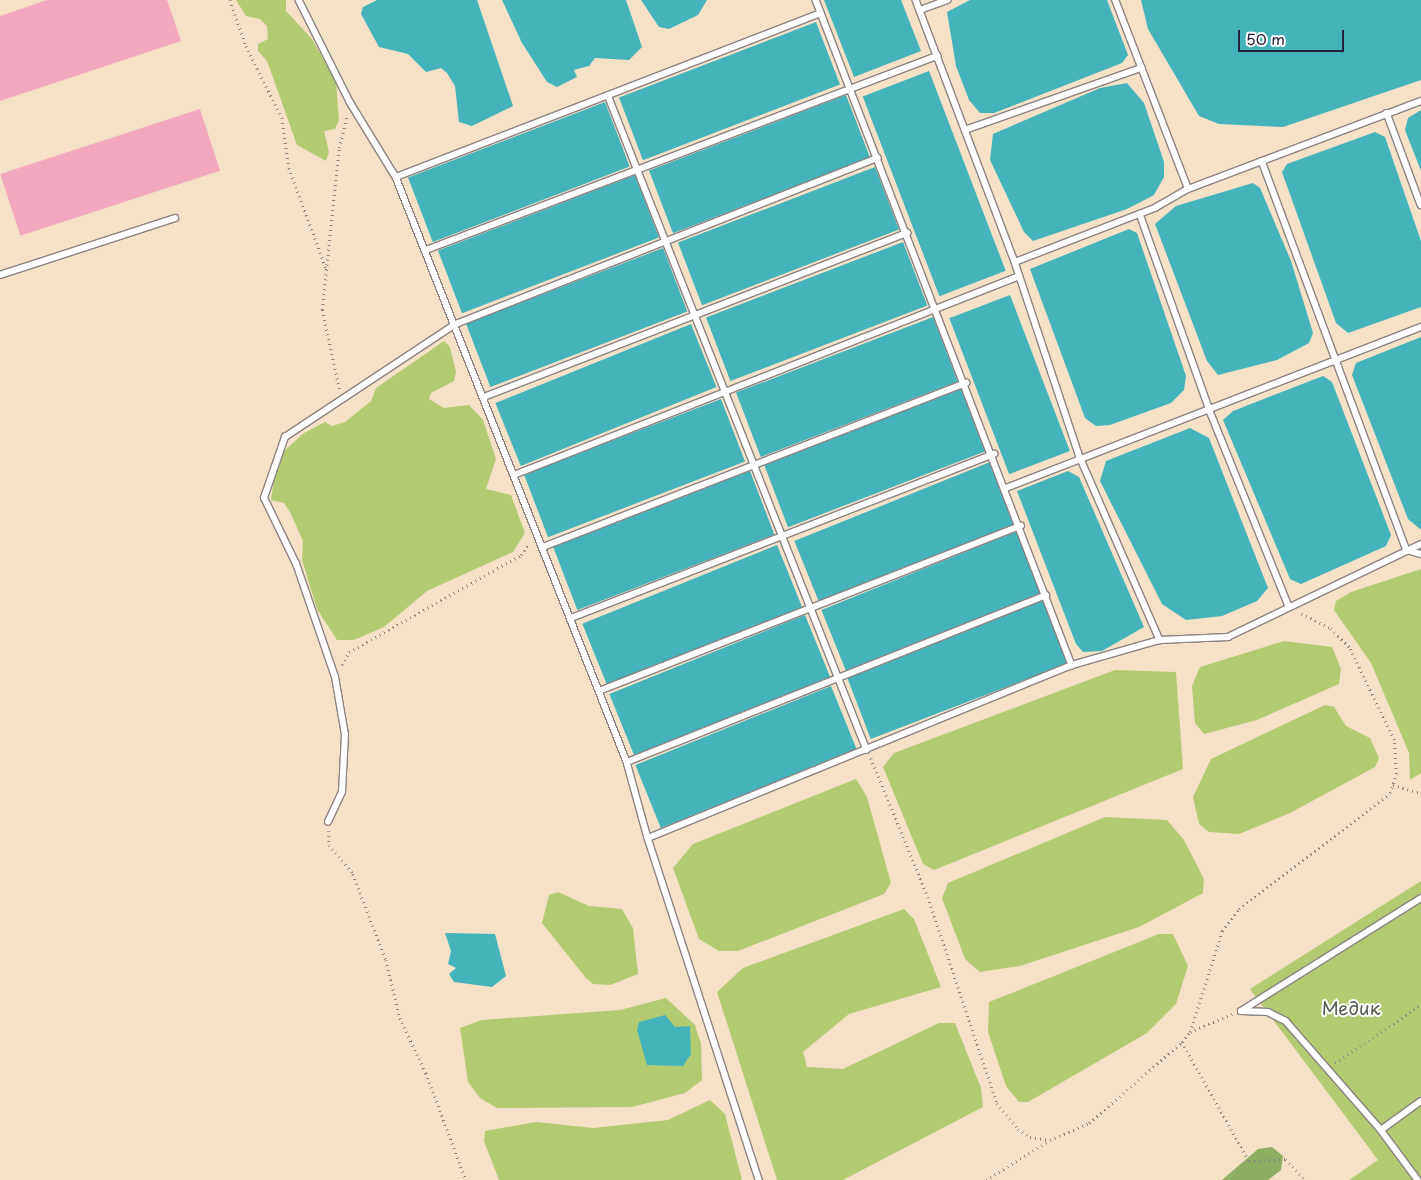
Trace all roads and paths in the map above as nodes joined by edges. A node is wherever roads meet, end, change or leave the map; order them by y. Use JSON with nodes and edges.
{"nodes":[{"id":1,"x":230,"y":0,"type":"edge"},
{"id":2,"x":299,"y":0,"type":"edge"},
{"id":3,"x":816,"y":0,"type":"edge"},
{"id":4,"x":916,"y":0,"type":"edge"},
{"id":5,"x":947,"y":0,"type":"edge"},
{"id":6,"x":1115,"y":0,"type":"edge"},
{"id":7,"x":920,"y":10,"type":"junction"},
{"id":8,"x":820,"y":13,"type":"junction"},
{"id":9,"x":936,"y":56,"type":"junction"},
{"id":10,"x":1140,"y":68,"type":"junction"},
{"id":11,"x":850,"y":89,"type":"junction"},
{"id":12,"x":608,"y":95,"type":"junction"},
{"id":13,"x":1421,"y":101,"type":"edge"},
{"id":14,"x":350,"y":102,"type":"junction"},
{"id":15,"x":1387,"y":114,"type":"junction"},
{"id":16,"x":965,"y":130,"type":"junction"},
{"id":17,"x":877,"y":158,"type":"junction"},
{"id":18,"x":1262,"y":161,"type":"junction"},
{"id":19,"x":640,"y":169,"type":"junction"},
{"id":20,"x":396,"y":177,"type":"junction"},
{"id":21,"x":1188,"y":189,"type":"junction"},
{"id":22,"x":1421,"y":205,"type":"edge"},
{"id":23,"x":1140,"y":214,"type":"junction"},
{"id":24,"x":175,"y":218,"type":"dead end"},
{"id":25,"x":907,"y":233,"type":"junction"},
{"id":26,"x":668,"y":240,"type":"junction"},
{"id":27,"x":426,"y":250,"type":"junction"},
{"id":28,"x":1015,"y":262,"type":"junction"},
{"id":29,"x":327,"y":269,"type":"junction"},
{"id":30,"x":0,"y":275,"type":"edge"},
{"id":31,"x":1017,"y":277,"type":"junction"},
{"id":32,"x":938,"y":311,"type":"junction"},
{"id":33,"x":696,"y":314,"type":"junction"},
{"id":34,"x":456,"y":324,"type":"junction"},
{"id":35,"x":1421,"y":327,"type":"edge"},
{"id":36,"x":1337,"y":361,"type":"junction"},
{"id":37,"x":966,"y":382,"type":"junction"},
{"id":38,"x":727,"y":392,"type":"junction"},
{"id":39,"x":484,"y":397,"type":"junction"},
{"id":40,"x":342,"y":400,"type":"junction"},
{"id":41,"x":1210,"y":411,"type":"junction"},
{"id":42,"x":994,"y":454,"type":"junction"},
{"id":43,"x":1080,"y":458,"type":"junction"},
{"id":44,"x":755,"y":465,"type":"junction"},
{"id":45,"x":514,"y":474,"type":"junction"},
{"id":46,"x":1006,"y":488,"type":"junction"},
{"id":47,"x":1021,"y":526,"type":"junction"},
{"id":48,"x":537,"y":532,"type":"junction"},
{"id":49,"x":783,"y":536,"type":"junction"},
{"id":50,"x":1421,"y":544,"type":"edge"},
{"id":51,"x":542,"y":546,"type":"junction"},
{"id":52,"x":1407,"y":550,"type":"junction"},
{"id":53,"x":1421,"y":554,"type":"edge"},
{"id":54,"x":1046,"y":595,"type":"junction"},
{"id":55,"x":1289,"y":607,"type":"junction"},
{"id":56,"x":811,"y":608,"type":"junction"},
{"id":57,"x":570,"y":618,"type":"junction"},
{"id":58,"x":1160,"y":640,"type":"junction"},
{"id":59,"x":1072,"y":665,"type":"junction"},
{"id":60,"x":335,"y":677,"type":"junction"},
{"id":61,"x":838,"y":677,"type":"junction"},
{"id":62,"x":599,"y":691,"type":"junction"},
{"id":63,"x":867,"y":750,"type":"junction"},
{"id":64,"x":627,"y":762,"type":"junction"},
{"id":65,"x":1392,"y":785,"type":"junction"},
{"id":66,"x":1421,"y":793,"type":"edge"},
{"id":67,"x":328,"y":822,"type":"joint"},
{"id":68,"x":648,"y":838,"type":"junction"},
{"id":69,"x":1421,"y":898,"type":"edge"},
{"id":70,"x":1421,"y":1005,"type":"edge"},
{"id":71,"x":1241,"y":1011,"type":"junction"},
{"id":72,"x":1190,"y":1032,"type":"junction"},
{"id":73,"x":1182,"y":1042,"type":"junction"},
{"id":74,"x":1327,"y":1068,"type":"junction"},
{"id":75,"x":1421,"y":1101,"type":"edge"},
{"id":76,"x":1381,"y":1130,"type":"junction"},
{"id":77,"x":1050,"y":1140,"type":"junction"},
{"id":78,"x":466,"y":1180,"type":"edge"},
{"id":79,"x":759,"y":1180,"type":"edge"},
{"id":80,"x":986,"y":1180,"type":"edge"},
{"id":81,"x":1306,"y":1180,"type":"edge"},
{"id":82,"x":1418,"y":1180,"type":"edge"}],
"edges":[{"from":1,"to":29,"type":"path"},
{"from":2,"to":14,"type":"lane"},
{"from":3,"to":8,"type":"lane"},
{"from":4,"to":7,"type":"lane"},
{"from":5,"to":7,"type":"lane"},
{"from":6,"to":10,"type":"lane"},
{"from":7,"to":9,"type":"lane"},
{"from":8,"to":11,"type":"lane"},
{"from":8,"to":12,"type":"lane"},
{"from":9,"to":11,"type":"lane"},
{"from":9,"to":16,"type":"lane"},
{"from":10,"to":16,"type":"lane"},
{"from":10,"to":21,"type":"lane"},
{"from":11,"to":17,"type":"lane"},
{"from":11,"to":19,"type":"lane"},
{"from":12,"to":19,"type":"lane"},
{"from":12,"to":20,"type":"lane"},
{"from":13,"to":15,"type":"lane"},
{"from":14,"to":20,"type":"lane"},
{"from":14,"to":29,"type":"path"},
{"from":15,"to":18,"type":"lane"},
{"from":15,"to":22,"type":"lane"},
{"from":16,"to":28,"type":"lane"},
{"from":17,"to":25,"type":"lane"},
{"from":17,"to":26,"type":"lane"},
{"from":18,"to":21,"type":"lane"},
{"from":18,"to":36,"type":"lane"},
{"from":19,"to":26,"type":"lane"},
{"from":19,"to":27,"type":"lane"},
{"from":20,"to":27,"type":"lane"},
{"from":21,"to":23,"type":"lane"},
{"from":23,"to":28,"type":"lane"},
{"from":23,"to":41,"type":"lane"},
{"from":24,"to":30,"type":"lane"},
{"from":25,"to":32,"type":"lane"},
{"from":25,"to":33,"type":"lane"},
{"from":26,"to":33,"type":"lane"},
{"from":26,"to":34,"type":"lane"},
{"from":27,"to":34,"type":"lane"},
{"from":28,"to":31,"type":"lane"},
{"from":29,"to":40,"type":"path"},
{"from":31,"to":32,"type":"lane"},
{"from":31,"to":43,"type":"lane"},
{"from":32,"to":37,"type":"lane"},
{"from":32,"to":38,"type":"lane"},
{"from":33,"to":38,"type":"lane"},
{"from":33,"to":39,"type":"lane"},
{"from":34,"to":39,"type":"lane"},
{"from":34,"to":40,"type":"lane"},
{"from":35,"to":36,"type":"lane"},
{"from":36,"to":41,"type":"lane"},
{"from":36,"to":52,"type":"lane"},
{"from":37,"to":42,"type":"lane"},
{"from":37,"to":44,"type":"lane"},
{"from":38,"to":44,"type":"lane"},
{"from":38,"to":45,"type":"lane"},
{"from":39,"to":45,"type":"lane"},
{"from":40,"to":60,"type":"lane"},
{"from":41,"to":43,"type":"lane"},
{"from":41,"to":55,"type":"lane"},
{"from":42,"to":46,"type":"lane"},
{"from":42,"to":49,"type":"lane"},
{"from":43,"to":46,"type":"lane"},
{"from":43,"to":58,"type":"lane"},
{"from":44,"to":49,"type":"lane"},
{"from":44,"to":51,"type":"lane"},
{"from":45,"to":48,"type":"lane"},
{"from":46,"to":47,"type":"lane"},
{"from":47,"to":54,"type":"lane"},
{"from":47,"to":56,"type":"lane"},
{"from":48,"to":51,"type":"lane"},
{"from":48,"to":60,"type":"path"},
{"from":49,"to":56,"type":"lane"},
{"from":49,"to":57,"type":"lane"},
{"from":50,"to":52,"type":"lane"},
{"from":51,"to":57,"type":"lane"},
{"from":52,"to":53,"type":"lane"},
{"from":52,"to":55,"type":"lane"},
{"from":54,"to":59,"type":"lane"},
{"from":54,"to":61,"type":"lane"},
{"from":55,"to":58,"type":"lane"},
{"from":55,"to":65,"type":"path"},
{"from":56,"to":61,"type":"lane"},
{"from":56,"to":62,"type":"lane"},
{"from":57,"to":62,"type":"lane"},
{"from":58,"to":59,"type":"lane"},
{"from":59,"to":63,"type":"lane"},
{"from":60,"to":67,"type":"lane"},
{"from":61,"to":63,"type":"lane"},
{"from":61,"to":64,"type":"lane"},
{"from":62,"to":64,"type":"lane"},
{"from":63,"to":68,"type":"lane"},
{"from":63,"to":77,"type":"path"},
{"from":64,"to":68,"type":"lane"},
{"from":65,"to":66,"type":"path"},
{"from":65,"to":72,"type":"path"},
{"from":67,"to":78,"type":"path"},
{"from":68,"to":79,"type":"lane"},
{"from":69,"to":71,"type":"lane"},
{"from":70,"to":74,"type":"path"},
{"from":71,"to":72,"type":"path"},
{"from":71,"to":74,"type":"lane"},
{"from":72,"to":73,"type":"path"},
{"from":73,"to":77,"type":"path"},
{"from":73,"to":81,"type":"path"},
{"from":74,"to":76,"type":"lane"},
{"from":75,"to":76,"type":"lane"},
{"from":76,"to":82,"type":"lane"},
{"from":77,"to":80,"type":"path"}]}
